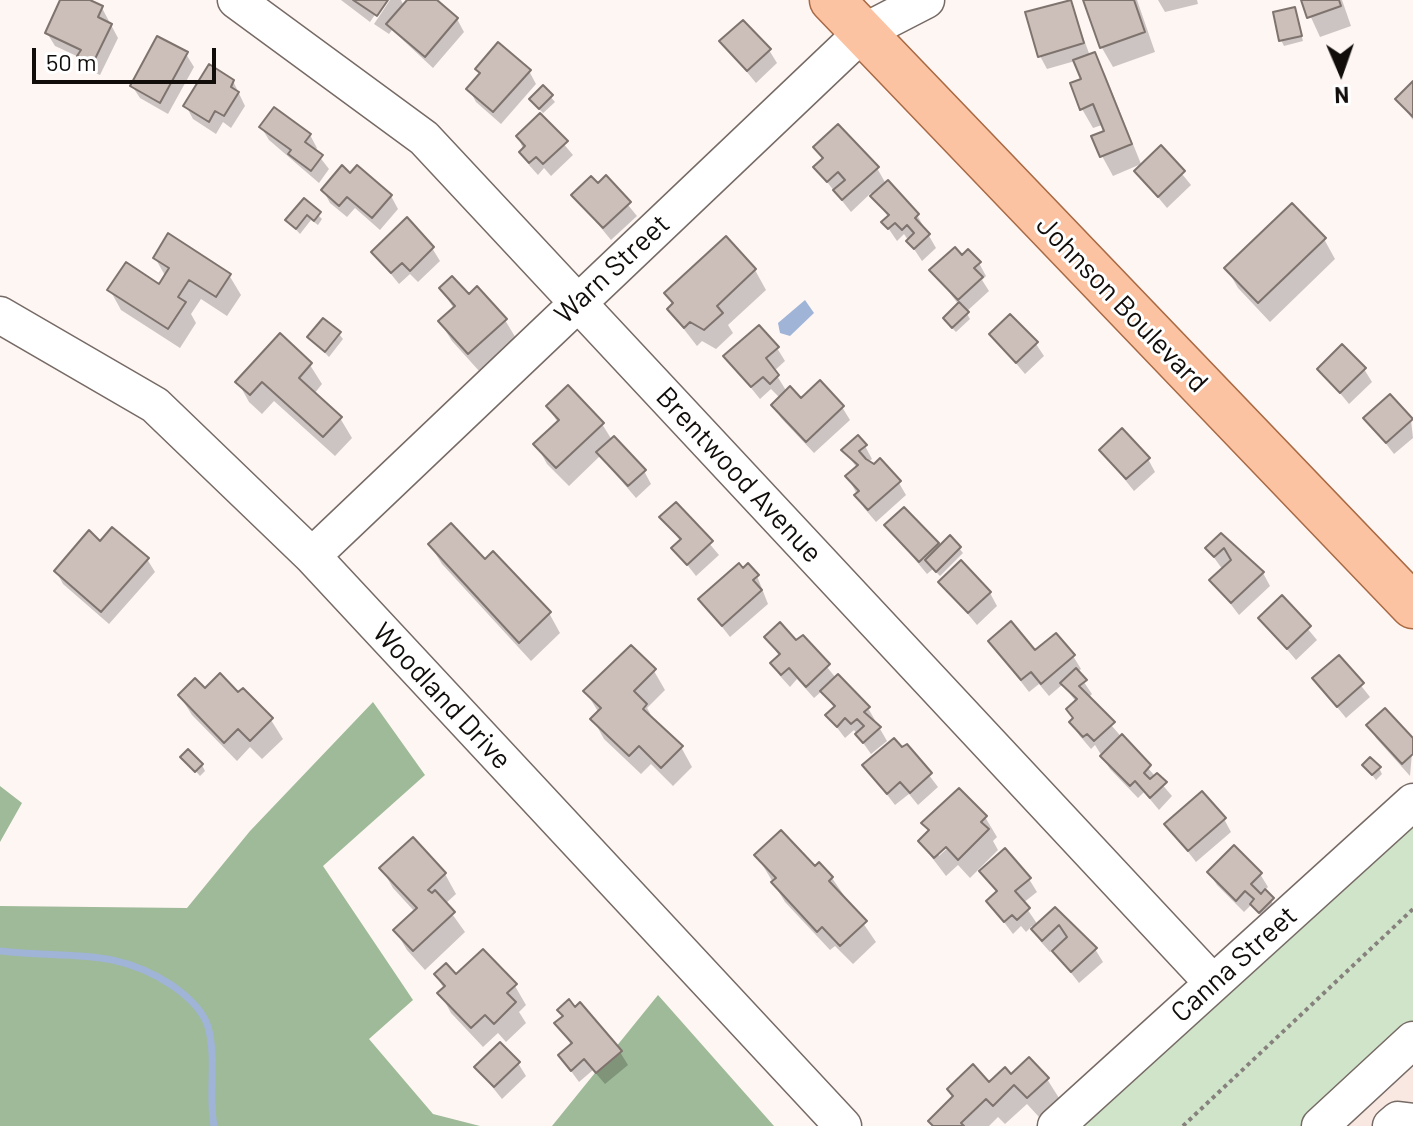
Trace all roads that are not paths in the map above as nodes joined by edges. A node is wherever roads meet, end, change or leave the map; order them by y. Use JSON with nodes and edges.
{"nodes":[{"id":1,"x":236,"y":0,"type":"edge"},
{"id":2,"x":832,"y":0,"type":"edge"},
{"id":3,"x":926,"y":0,"type":"edge"},
{"id":4,"x":862,"y":33,"type":"junction"},
{"id":5,"x":578,"y":302,"type":"junction"},
{"id":6,"x":0,"y":315,"type":"edge"},
{"id":7,"x":312,"y":556,"type":"junction"},
{"id":8,"x":1413,"y":606,"type":"edge"},
{"id":9,"x":1413,"y":802,"type":"edge"},
{"id":10,"x":1212,"y":982,"type":"junction"},
{"id":11,"x":1413,"y":1040,"type":"edge"},
{"id":12,"x":1413,"y":1122,"type":"edge"},
{"id":13,"x":843,"y":1126,"type":"edge"},
{"id":14,"x":1056,"y":1126,"type":"edge"},
{"id":15,"x":1320,"y":1126,"type":"edge"},
{"id":16,"x":1391,"y":1126,"type":"edge"}],
"edges":[{"from":1,"to":5,"type":"street","name":"Brentwood Avenue"},
{"from":2,"to":4,"type":"main road","name":"Johnson Boulevard"},
{"from":3,"to":4,"type":"street","name":"Warn Street"},
{"from":4,"to":5,"type":"street","name":"Warn Street"},
{"from":4,"to":8,"type":"main road","name":"Johnson Boulevard"},
{"from":5,"to":7,"type":"street","name":"Warn Street"},
{"from":5,"to":10,"type":"street","name":"Brentwood Avenue"},
{"from":6,"to":7,"type":"street","name":"Woodland Drive"},
{"from":7,"to":13,"type":"street","name":"Woodland Drive"},
{"from":9,"to":10,"type":"street","name":"Canna Street"},
{"from":10,"to":14,"type":"street","name":"Canna Street"},
{"from":11,"to":15,"type":"street"},
{"from":12,"to":16,"type":"street"}]}
